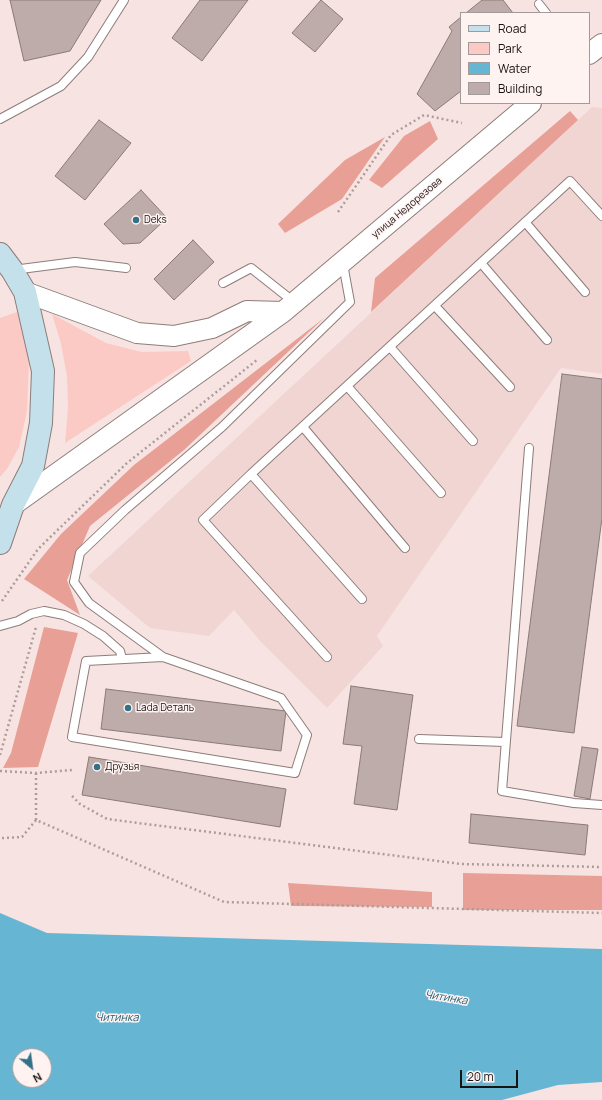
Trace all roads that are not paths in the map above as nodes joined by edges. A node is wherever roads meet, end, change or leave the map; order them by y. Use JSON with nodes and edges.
{"nodes":[{"id":1,"x":124,"y":0,"type":"edge"},
{"id":2,"x":539,"y":4,"type":"dead end"},
{"id":3,"x":545,"y":12,"type":"edge"},
{"id":4,"x":602,"y":44,"type":"edge"},
{"id":5,"x":590,"y":53,"type":"edge"},
{"id":6,"x":530,"y":104,"type":"edge"},
{"id":7,"x":0,"y":119,"type":"edge"},
{"id":8,"x":602,"y":216,"type":"edge"},
{"id":9,"x":525,"y":222,"type":"junction"},
{"id":10,"x":6,"y":262,"type":"edge"},
{"id":11,"x":342,"y":263,"type":"junction"},
{"id":12,"x":481,"y":263,"type":"junction"},
{"id":13,"x":126,"y":268,"type":"dead end"},
{"id":14,"x":223,"y":283,"type":"dead end"},
{"id":15,"x":25,"y":292,"type":"junction"},
{"id":16,"x":585,"y":292,"type":"dead end"},
{"id":17,"x":435,"y":306,"type":"junction"},
{"id":18,"x":289,"y":307,"type":"junction"},
{"id":19,"x":547,"y":340,"type":"dead end"},
{"id":20,"x":390,"y":347,"type":"junction"},
{"id":21,"x":347,"y":386,"type":"junction"},
{"id":22,"x":510,"y":386,"type":"dead end"},
{"id":23,"x":303,"y":427,"type":"junction"},
{"id":24,"x":473,"y":441,"type":"dead end"},
{"id":25,"x":529,"y":448,"type":"dead end"},
{"id":26,"x":251,"y":474,"type":"junction"},
{"id":27,"x":441,"y":493,"type":"dead end"},
{"id":28,"x":6,"y":509,"type":"edge"},
{"id":29,"x":0,"y":543,"type":"edge"},
{"id":30,"x":405,"y":548,"type":"dead end"},
{"id":31,"x":362,"y":599,"type":"dead end"},
{"id":32,"x":0,"y":626,"type":"edge"},
{"id":33,"x":163,"y":657,"type":"junction"},
{"id":34,"x":326,"y":657,"type":"dead end"},
{"id":35,"x":122,"y":659,"type":"junction"},
{"id":36,"x":419,"y":739,"type":"dead end"},
{"id":37,"x":505,"y":742,"type":"junction"},
{"id":38,"x":602,"y":805,"type":"edge"}],
"edges":[{"from":1,"to":7,"type":"lane"},
{"from":2,"to":3,"type":"lane"},
{"from":4,"to":5,"type":"street"},
{"from":6,"to":11,"type":"street","name":"улица Недорезова"},
{"from":8,"to":9,"type":"lane"},
{"from":9,"to":12,"type":"lane"},
{"from":9,"to":16,"type":"lane"},
{"from":10,"to":13,"type":"lane"},
{"from":10,"to":15,"type":"main road"},
{"from":11,"to":18,"type":"street","name":"улица Недорезова"},
{"from":11,"to":33,"type":"lane"},
{"from":12,"to":17,"type":"lane"},
{"from":12,"to":19,"type":"lane"},
{"from":14,"to":18,"type":"lane"},
{"from":15,"to":18,"type":"street"},
{"from":15,"to":28,"type":"main road"},
{"from":17,"to":20,"type":"lane"},
{"from":17,"to":22,"type":"lane"},
{"from":18,"to":28,"type":"street","name":"улица Недорезова"},
{"from":20,"to":21,"type":"lane"},
{"from":20,"to":24,"type":"lane"},
{"from":21,"to":23,"type":"lane"},
{"from":21,"to":27,"type":"lane"},
{"from":23,"to":26,"type":"lane"},
{"from":23,"to":30,"type":"lane"},
{"from":25,"to":37,"type":"lane"},
{"from":26,"to":31,"type":"lane"},
{"from":26,"to":34,"type":"lane"},
{"from":28,"to":29,"type":"main road"},
{"from":32,"to":35,"type":"lane"},
{"from":33,"to":35,"type":"lane"},
{"from":33,"to":35,"type":"lane"},
{"from":36,"to":37,"type":"lane"},
{"from":37,"to":38,"type":"lane"}]}
